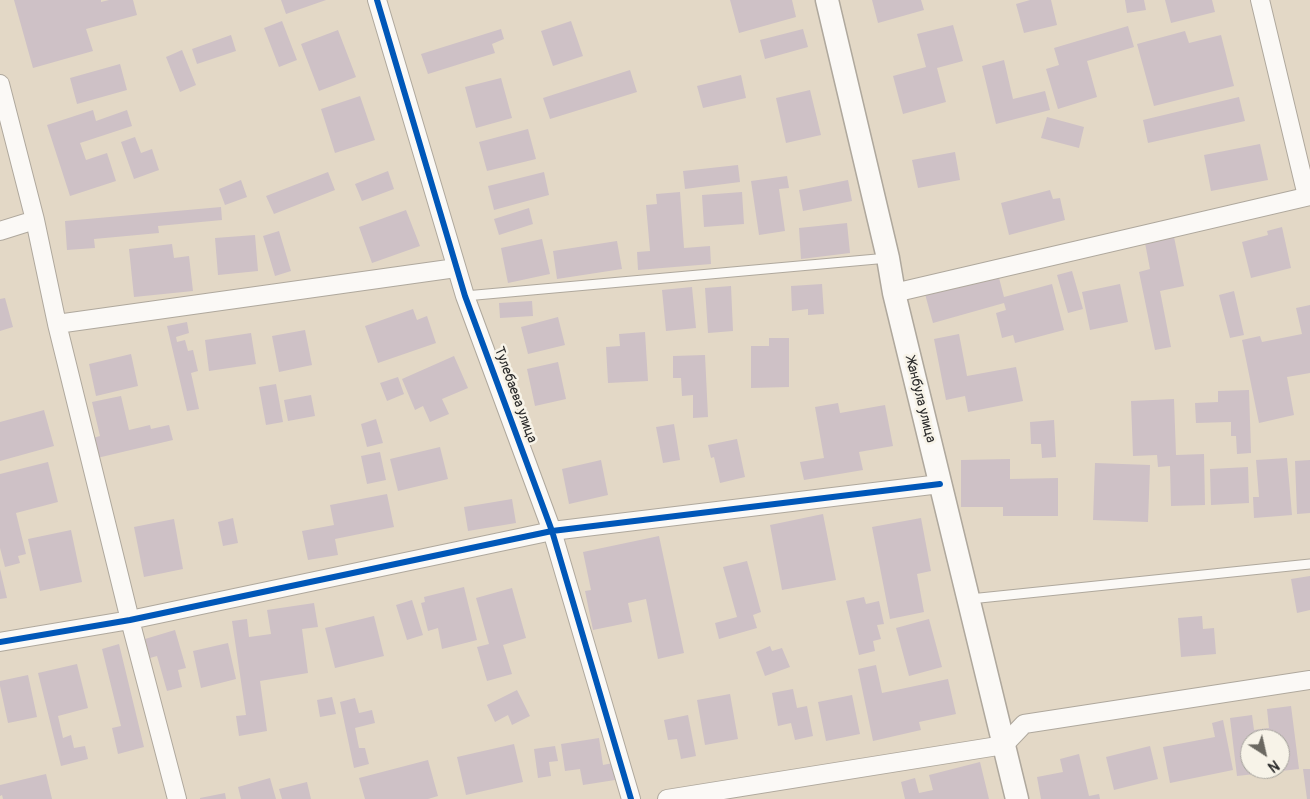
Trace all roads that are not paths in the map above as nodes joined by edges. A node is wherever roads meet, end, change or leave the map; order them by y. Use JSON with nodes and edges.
{"nodes":[{"id":1,"x":377,"y":0,"type":"edge"},
{"id":2,"x":827,"y":0,"type":"edge"},
{"id":3,"x":1260,"y":0,"type":"edge"},
{"id":4,"x":0,"y":84,"type":"edge"},
{"id":5,"x":1309,"y":196,"type":"edge"},
{"id":6,"x":35,"y":220,"type":"junction"},
{"id":7,"x":0,"y":231,"type":"edge"},
{"id":8,"x":888,"y":258,"type":"junction"},
{"id":9,"x":456,"y":268,"type":"junction"},
{"id":10,"x":894,"y":293,"type":"junction"},
{"id":11,"x":466,"y":296,"type":"junction"},
{"id":12,"x":57,"y":324,"type":"junction"},
{"id":13,"x":940,"y":484,"type":"junction"},
{"id":14,"x":552,"y":530,"type":"junction"},
{"id":15,"x":1310,"y":564,"type":"edge"},
{"id":16,"x":968,"y":599,"type":"junction"},
{"id":17,"x":130,"y":620,"type":"junction"},
{"id":18,"x":0,"y":642,"type":"edge"},
{"id":19,"x":1310,"y":680,"type":"edge"},
{"id":20,"x":1004,"y":745,"type":"junction"},
{"id":21,"x":177,"y":799,"type":"edge"},
{"id":22,"x":631,"y":799,"type":"edge"},
{"id":23,"x":667,"y":799,"type":"edge"},
{"id":24,"x":1017,"y":799,"type":"edge"}],
"edges":[{"from":1,"to":9,"type":"street","name":"Тулебаева улица"},
{"from":2,"to":8,"type":"street","name":"Жанбула улица"},
{"from":3,"to":5,"type":"street"},
{"from":4,"to":6,"type":"street"},
{"from":5,"to":10,"type":"street"},
{"from":6,"to":7,"type":"street"},
{"from":6,"to":12,"type":"street"},
{"from":8,"to":10,"type":"street","name":"Жанбула улица"},
{"from":8,"to":11,"type":"lane"},
{"from":9,"to":11,"type":"street","name":"Тулебаева улица"},
{"from":9,"to":12,"type":"street"},
{"from":10,"to":13,"type":"street","name":"Жанбула улица"},
{"from":11,"to":14,"type":"street","name":"Тулебаева улица"},
{"from":12,"to":17,"type":"street"},
{"from":13,"to":14,"type":"street"},
{"from":13,"to":16,"type":"street","name":"Жанбула улица"},
{"from":14,"to":17,"type":"street"},
{"from":14,"to":22,"type":"street","name":"Тулебаева улица"},
{"from":15,"to":16,"type":"lane"},
{"from":16,"to":20,"type":"street","name":"Жанбула улица"},
{"from":17,"to":18,"type":"street"},
{"from":17,"to":21,"type":"street"},
{"from":19,"to":20,"type":"street"},
{"from":20,"to":23,"type":"street"},
{"from":20,"to":24,"type":"street","name":"Жанбула улица"}]}
